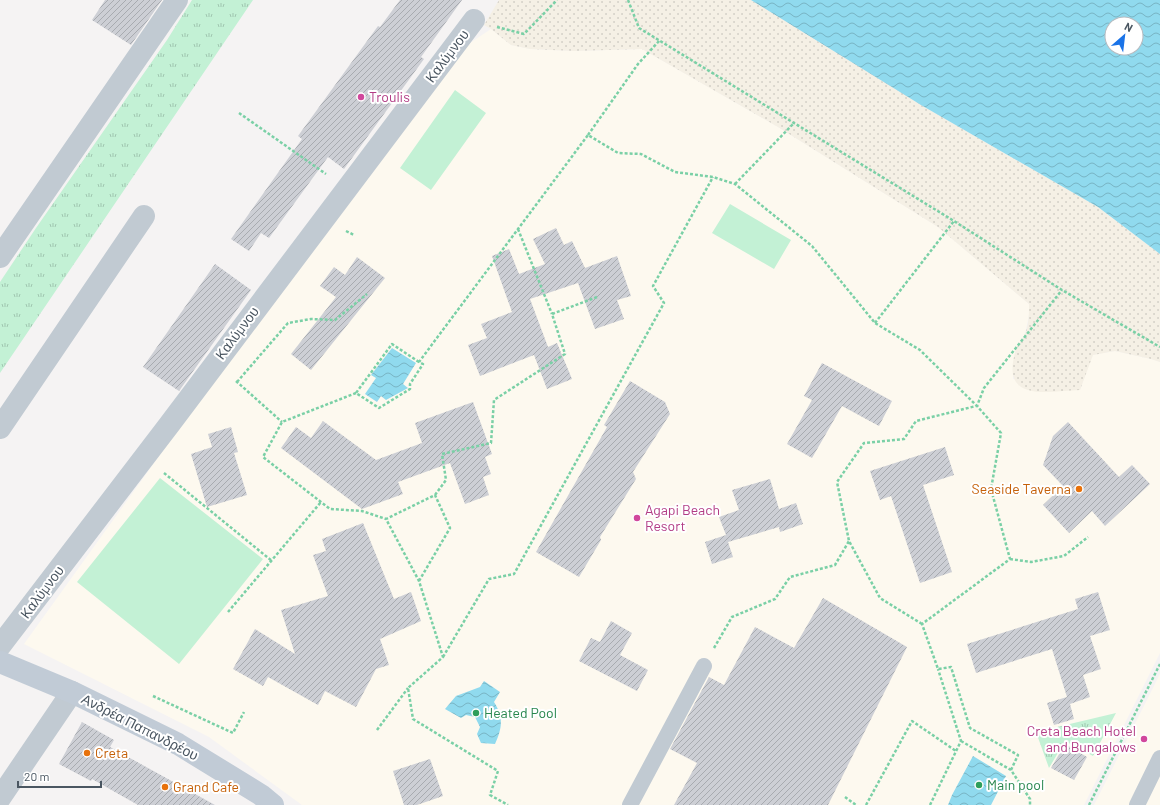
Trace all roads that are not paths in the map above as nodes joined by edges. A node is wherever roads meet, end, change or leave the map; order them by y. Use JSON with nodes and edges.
{"nodes":[{"id":1,"x":177,"y":0,"type":"edge"},
{"id":2,"x":474,"y":20,"type":"dead end"},
{"id":3,"x":144,"y":216,"type":"dead end"},
{"id":4,"x":0,"y":257,"type":"edge"},
{"id":5,"x":0,"y":428,"type":"edge"},
{"id":6,"x":0,"y":646,"type":"edge"},
{"id":7,"x":0,"y":662,"type":"edge"},
{"id":8,"x":704,"y":666,"type":"road end"},
{"id":9,"x":72,"y":692,"type":"junction"},
{"id":10,"x":1160,"y":758,"type":"edge"},
{"id":11,"x":0,"y":798,"type":"edge"},
{"id":12,"x":274,"y":805,"type":"edge"},
{"id":13,"x":630,"y":805,"type":"edge"},
{"id":14,"x":1137,"y":805,"type":"edge"}],
"edges":[{"from":1,"to":4,"type":"street"},
{"from":2,"to":6,"type":"street","name":"Καλύμνου"},
{"from":3,"to":5,"type":"street"},
{"from":7,"to":9,"type":"main road","name":"Ανδρέα Παπανδρέου"},
{"from":8,"to":13,"type":"lane"},
{"from":9,"to":11,"type":"street"},
{"from":9,"to":12,"type":"main road","name":"Ανδρέα Παπανδρέου"},
{"from":10,"to":14,"type":"lane"}]}
